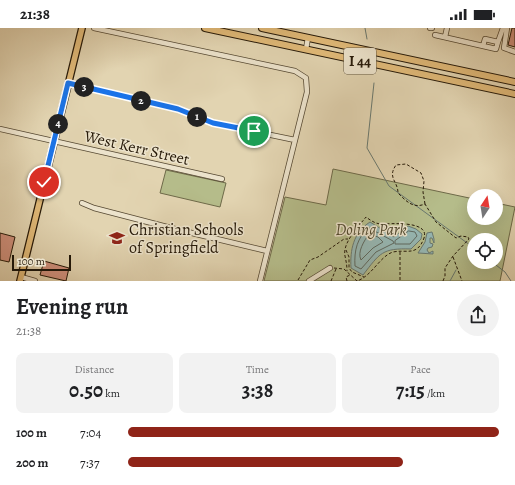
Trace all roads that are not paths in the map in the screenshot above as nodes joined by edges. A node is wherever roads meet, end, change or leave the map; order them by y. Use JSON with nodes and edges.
{"nodes":[{"id":1,"x":82,"y":28,"type":"edge"},
{"id":2,"x":94,"y":28,"type":"edge"},
{"id":3,"x":205,"y":28,"type":"edge"},
{"id":4,"x":262,"y":28,"type":"edge"},
{"id":5,"x":447,"y":28,"type":"edge"},
{"id":6,"x":503,"y":28,"type":"edge"},
{"id":7,"x":507,"y":28,"type":"edge"},
{"id":8,"x":435,"y":35,"type":"dead end"},
{"id":9,"x":445,"y":37,"type":"junction"},
{"id":10,"x":308,"y":38,"type":"junction"},
{"id":11,"x":498,"y":42,"type":"junction"},
{"id":12,"x":483,"y":46,"type":"junction"},
{"id":13,"x":306,"y":50,"type":"junction"},
{"id":14,"x":515,"y":52,"type":"edge"},
{"id":15,"x":515,"y":82,"type":"edge"},
{"id":16,"x":68,"y":83,"type":"junction"},
{"id":17,"x":515,"y":94,"type":"edge"},
{"id":18,"x":0,"y":129,"type":"edge"},
{"id":19,"x":295,"y":140,"type":"junction"},
{"id":20,"x":54,"y":141,"type":"junction"},
{"id":21,"x":222,"y":180,"type":"dead end"},
{"id":22,"x":82,"y":203,"type":"dead end"},
{"id":23,"x":267,"y":251,"type":"junction"},
{"id":24,"x":330,"y":268,"type":"road end"},
{"id":25,"x":20,"y":279,"type":"edge"},
{"id":26,"x":35,"y":281,"type":"edge"},
{"id":27,"x":260,"y":281,"type":"edge"},
{"id":28,"x":309,"y":281,"type":"edge"}],
"edges":[{"from":1,"to":16,"type":"main road"},
{"from":2,"to":19,"type":"street"},
{"from":3,"to":13,"type":"highway","number":"I 44"},
{"from":4,"to":10,"type":"highway","number":"I 44"},
{"from":5,"to":9,"type":"street"},
{"from":6,"to":11,"type":"street"},
{"from":7,"to":14,"type":"street"},
{"from":8,"to":9,"type":"street"},
{"from":9,"to":12,"type":"street"},
{"from":10,"to":13,"type":"street"},
{"from":10,"to":15,"type":"highway","number":"I 44"},
{"from":11,"to":12,"type":"street"},
{"from":11,"to":12,"type":"street"},
{"from":13,"to":17,"type":"highway","number":"I 44"},
{"from":16,"to":19,"type":"street"},
{"from":16,"to":20,"type":"main road"},
{"from":18,"to":20,"type":"street","name":"West Kerr Street"},
{"from":19,"to":23,"type":"street"},
{"from":20,"to":21,"type":"street","name":"West Kerr Street"},
{"from":20,"to":25,"type":"main road"},
{"from":22,"to":23,"type":"street"},
{"from":23,"to":27,"type":"street"},
{"from":24,"to":28,"type":"street"},
{"from":25,"to":26,"type":"street"}]}
